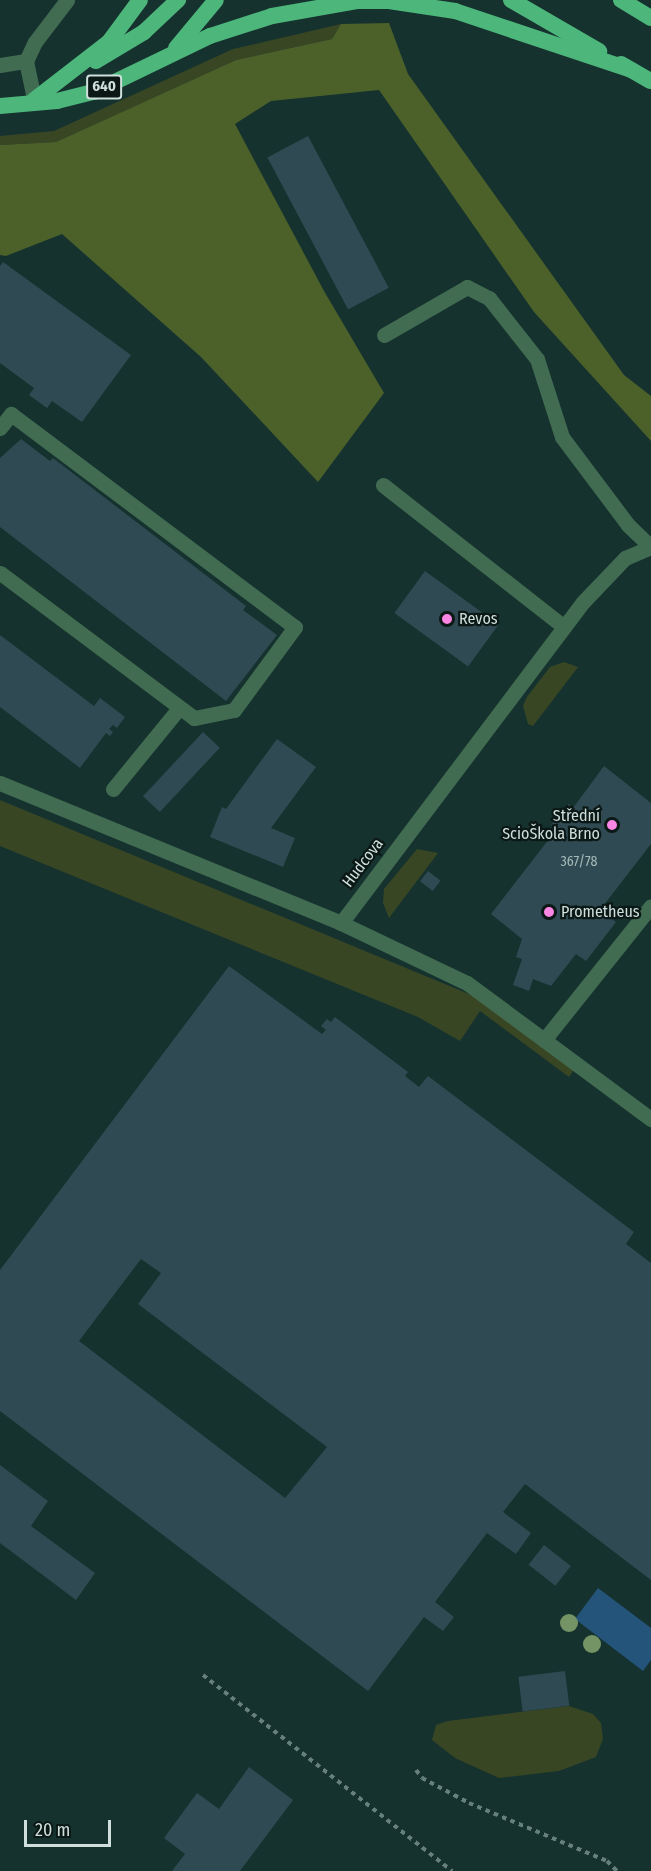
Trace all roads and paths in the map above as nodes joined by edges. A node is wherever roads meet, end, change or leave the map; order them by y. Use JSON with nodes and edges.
{"nodes":[{"id":1,"x":67,"y":0,"type":"edge"},
{"id":2,"x":140,"y":0,"type":"edge"},
{"id":3,"x":178,"y":0,"type":"edge"},
{"id":4,"x":216,"y":0,"type":"edge"},
{"id":5,"x":511,"y":0,"type":"edge"},
{"id":6,"x":621,"y":0,"type":"edge"},
{"id":7,"x":651,"y":18,"type":"edge"},
{"id":8,"x":169,"y":54,"type":"junction"},
{"id":9,"x":26,"y":60,"type":"junction"},
{"id":10,"x":0,"y":65,"type":"edge"},
{"id":11,"x":631,"y":70,"type":"junction"},
{"id":12,"x":71,"y":73,"type":"junction"},
{"id":13,"x":651,"y":81,"type":"edge"},
{"id":14,"x":34,"y":100,"type":"junction"},
{"id":15,"x":0,"y":106,"type":"edge"},
{"id":16,"x":384,"y":335,"type":"dead end"},
{"id":17,"x":0,"y":428,"type":"edge"},
{"id":18,"x":383,"y":485,"type":"dead end"},
{"id":19,"x":651,"y":547,"type":"edge"},
{"id":20,"x":0,"y":573,"type":"edge"},
{"id":21,"x":564,"y":627,"type":"junction"},
{"id":22,"x":179,"y":708,"type":"junction"},
{"id":23,"x":0,"y":783,"type":"edge"},
{"id":24,"x":113,"y":789,"type":"dead end"},
{"id":25,"x":651,"y":906,"type":"edge"},
{"id":26,"x":341,"y":923,"type":"junction"},
{"id":27,"x":544,"y":1040,"type":"junction"},
{"id":28,"x":651,"y":1119,"type":"edge"},
{"id":29,"x":203,"y":1675,"type":"dead end"},
{"id":30,"x":416,"y":1770,"type":"dead end"},
{"id":31,"x":452,"y":1871,"type":"edge"},
{"id":32,"x":618,"y":1871,"type":"edge"}],
"edges":[{"from":1,"to":9,"type":"street"},
{"from":2,"to":12,"type":"highway"},
{"from":3,"to":12,"type":"highway","number":"640"},
{"from":4,"to":8,"type":"highway","number":"640"},
{"from":5,"to":11,"type":"highway"},
{"from":6,"to":7,"type":"highway"},
{"from":8,"to":11,"type":"highway"},
{"from":8,"to":14,"type":"highway","number":"640"},
{"from":9,"to":10,"type":"street"},
{"from":9,"to":14,"type":"street"},
{"from":11,"to":13,"type":"highway"},
{"from":12,"to":14,"type":"highway","number":"640"},
{"from":14,"to":15,"type":"highway","number":"640"},
{"from":16,"to":19,"type":"street"},
{"from":17,"to":22,"type":"street"},
{"from":18,"to":21,"type":"street"},
{"from":19,"to":21,"type":"street","name":"Hudcova"},
{"from":20,"to":22,"type":"street"},
{"from":21,"to":26,"type":"street","name":"Hudcova"},
{"from":22,"to":24,"type":"street"},
{"from":23,"to":26,"type":"street"},
{"from":25,"to":27,"type":"street"},
{"from":26,"to":27,"type":"street"},
{"from":27,"to":28,"type":"street"},
{"from":29,"to":31,"type":"path"},
{"from":30,"to":32,"type":"path"}]}
